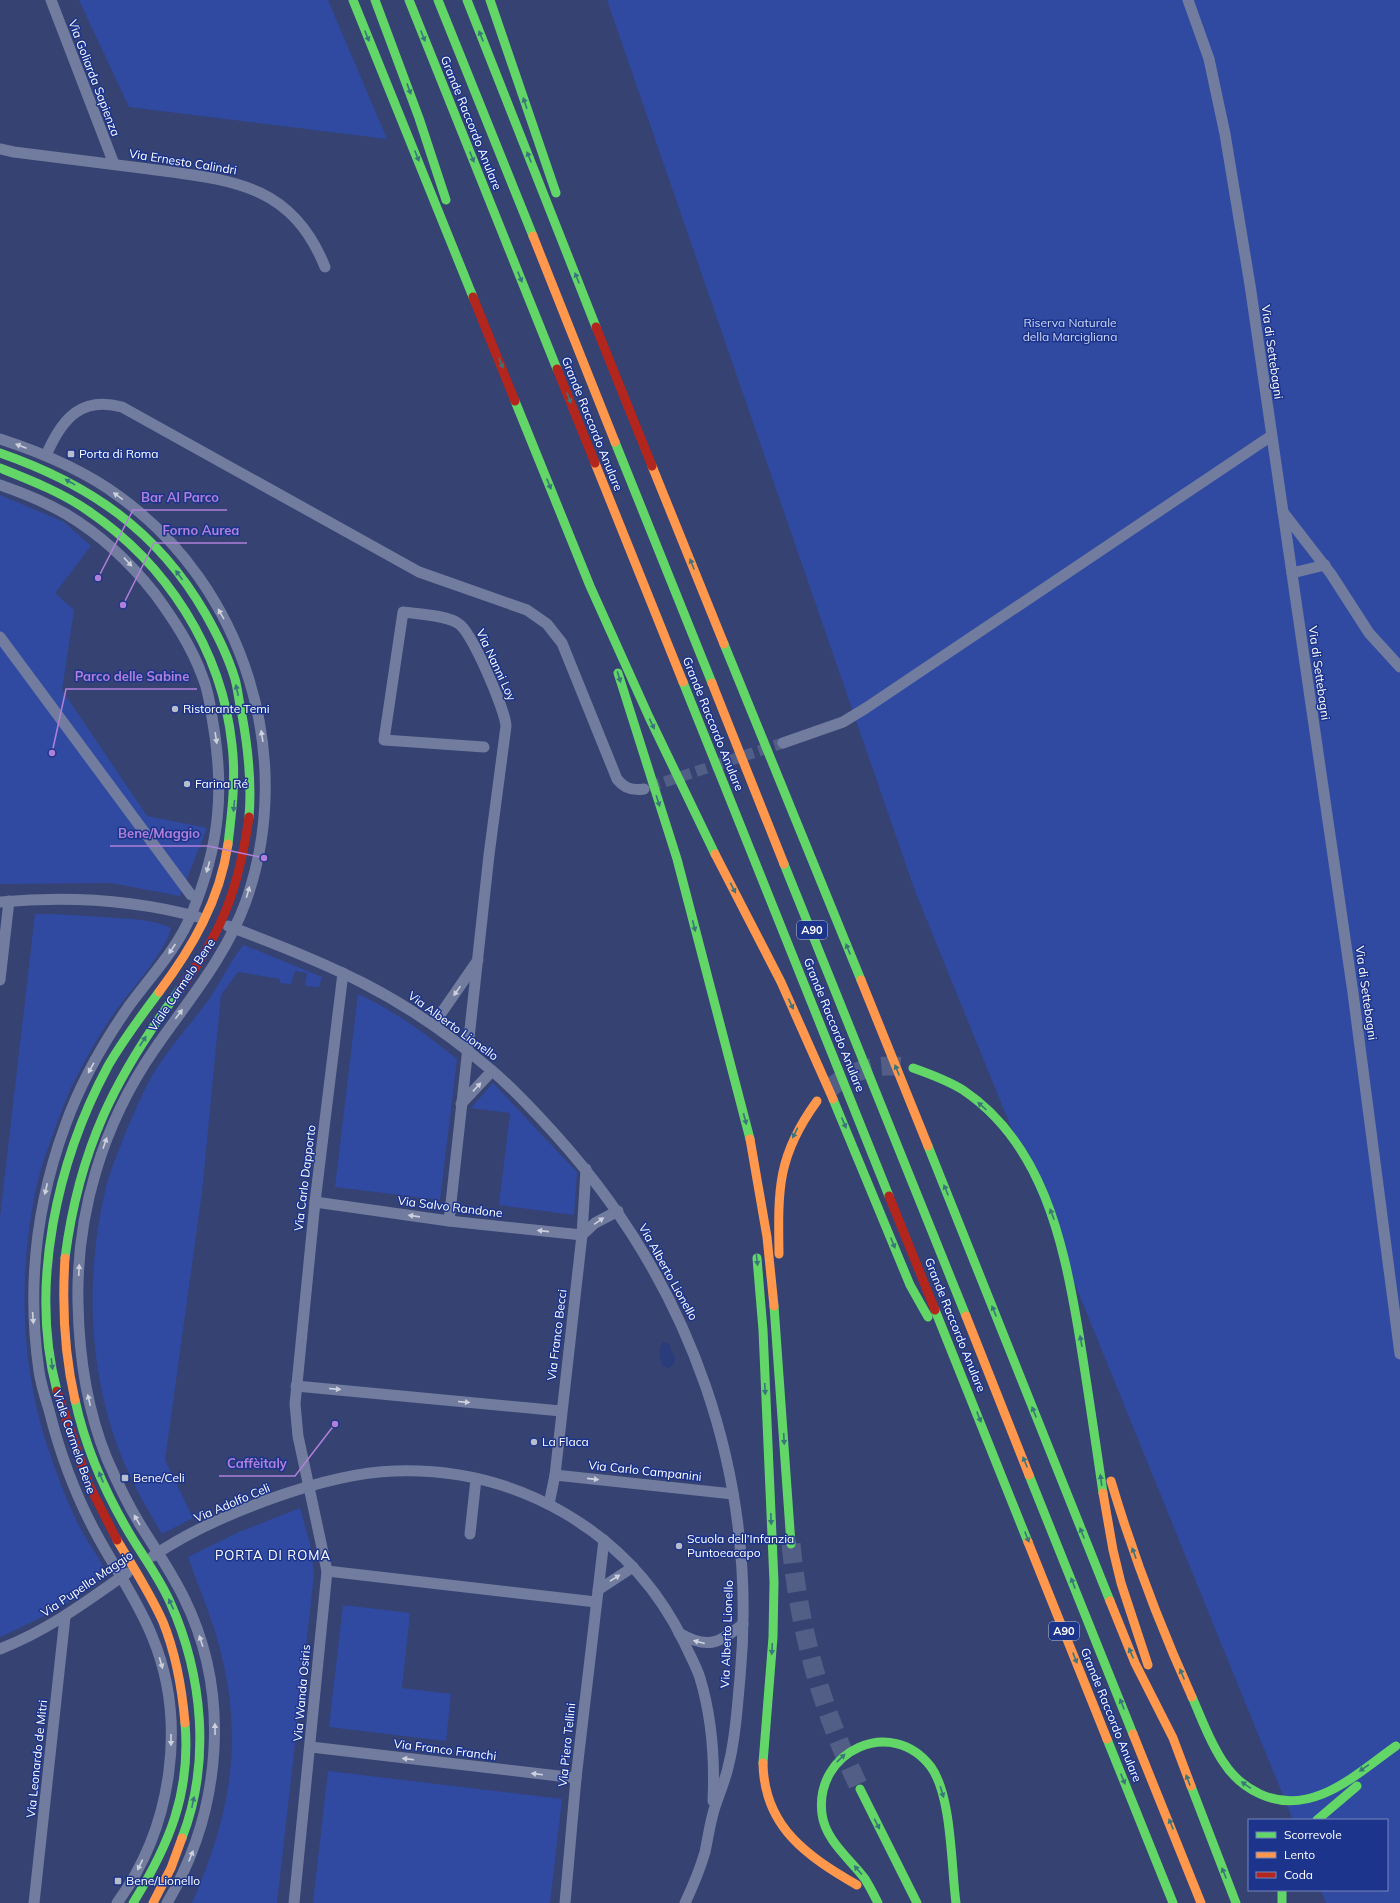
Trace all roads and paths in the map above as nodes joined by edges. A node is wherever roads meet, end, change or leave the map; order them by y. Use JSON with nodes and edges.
{"nodes":[{"id":1,"x":51,"y":0,"type":"edge"},
{"id":2,"x":353,"y":0,"type":"edge"},
{"id":3,"x":375,"y":0,"type":"edge"},
{"id":4,"x":409,"y":0,"type":"edge"},
{"id":5,"x":438,"y":0,"type":"edge"},
{"id":6,"x":467,"y":0,"type":"edge"},
{"id":7,"x":490,"y":0,"type":"edge"},
{"id":8,"x":1188,"y":0,"type":"edge"},
{"id":9,"x":0,"y":149,"type":"edge"},
{"id":10,"x":114,"y":164,"type":"junction"},
{"id":11,"x":559,"y":200,"type":"dead end"},
{"id":12,"x":448,"y":206,"type":"dead end"},
{"id":13,"x":453,"y":222,"type":"dead end"},
{"id":14,"x":577,"y":253,"type":"dead end"},
{"id":15,"x":324,"y":267,"type":"dead end"},
{"id":16,"x":486,"y":327,"type":"junction"},
{"id":17,"x":1271,"y":436,"type":"junction"},
{"id":18,"x":0,"y":439,"type":"edge"},
{"id":19,"x":48,"y":451,"type":"dead end"},
{"id":20,"x":0,"y":453,"type":"edge"},
{"id":21,"x":648,"y":457,"type":"junction"},
{"id":22,"x":0,"y":468,"type":"edge"},
{"id":23,"x":0,"y":485,"type":"edge"},
{"id":24,"x":1282,"y":512,"type":"junction"},
{"id":25,"x":1324,"y":565,"type":"junction"},
{"id":26,"x":1292,"y":573,"type":"junction"},
{"id":27,"x":590,"y":586,"type":"junction"},
{"id":28,"x":0,"y":636,"type":"edge"},
{"id":29,"x":1400,"y":667,"type":"edge"},
{"id":30,"x":783,"y":743,"type":"tunnel mouth"},
{"id":31,"x":484,"y":747,"type":"dead end"},
{"id":32,"x":264,"y":754,"type":"junction"},
{"id":33,"x":249,"y":756,"type":"junction"},
{"id":34,"x":235,"y":757,"type":"junction"},
{"id":35,"x":219,"y":759,"type":"junction"},
{"id":36,"x":644,"y":789,"type":"tunnel mouth"},
{"id":37,"x":191,"y":895,"type":"dead end"},
{"id":38,"x":5,"y":901,"type":"edge"},
{"id":39,"x":192,"y":915,"type":"junction"},
{"id":40,"x":205,"y":919,"type":"junction"},
{"id":41,"x":222,"y":924,"type":"junction"},
{"id":42,"x":234,"y":928,"type":"junction"},
{"id":43,"x":479,"y":960,"type":"junction"},
{"id":44,"x":343,"y":973,"type":"junction"},
{"id":45,"x":0,"y":980,"type":"edge"},
{"id":46,"x":433,"y":1025,"type":"junction"},
{"id":47,"x":720,"y":1028,"type":"junction"},
{"id":48,"x":105,"y":1043,"type":"junction"},
{"id":49,"x":469,"y":1052,"type":"junction"},
{"id":50,"x":913,"y":1068,"type":"tunnel mouth"},
{"id":51,"x":106,"y":1069,"type":"junction"},
{"id":52,"x":141,"y":1069,"type":"junction"},
{"id":53,"x":492,"y":1071,"type":"junction"},
{"id":54,"x":122,"y":1075,"type":"junction"},
{"id":55,"x":817,"y":1101,"type":"dead end"},
{"id":56,"x":462,"y":1104,"type":"junction"},
{"id":57,"x":737,"y":1129,"type":"dead end"},
{"id":58,"x":586,"y":1169,"type":"junction"},
{"id":59,"x":314,"y":1202,"type":"junction"},
{"id":60,"x":618,"y":1211,"type":"junction"},
{"id":61,"x":449,"y":1221,"type":"junction"},
{"id":62,"x":582,"y":1236,"type":"junction"},
{"id":63,"x":756,"y":1246,"type":"dead end"},
{"id":64,"x":1400,"y":1354,"type":"edge"},
{"id":65,"x":1087,"y":1379,"type":"junction"},
{"id":66,"x":964,"y":1380,"type":"junction"},
{"id":67,"x":296,"y":1386,"type":"junction"},
{"id":68,"x":782,"y":1400,"type":"junction"},
{"id":69,"x":77,"y":1409,"type":"junction"},
{"id":70,"x":561,"y":1411,"type":"junction"},
{"id":71,"x":66,"y":1417,"type":"junction"},
{"id":72,"x":94,"y":1420,"type":"junction"},
{"id":73,"x":54,"y":1431,"type":"junction"},
{"id":74,"x":555,"y":1475,"type":"junction"},
{"id":75,"x":476,"y":1479,"type":"junction"},
{"id":76,"x":309,"y":1487,"type":"junction"},
{"id":77,"x":734,"y":1494,"type":"junction"},
{"id":78,"x":549,"y":1504,"type":"junction"},
{"id":79,"x":470,"y":1534,"type":"dead end"},
{"id":80,"x":604,"y":1540,"type":"junction"},
{"id":81,"x":791,"y":1544,"type":"tunnel mouth"},
{"id":82,"x":158,"y":1553,"type":"junction"},
{"id":83,"x":146,"y":1561,"type":"junction"},
{"id":84,"x":633,"y":1567,"type":"junction"},
{"id":85,"x":134,"y":1568,"type":"junction"},
{"id":86,"x":327,"y":1570,"type":"junction"},
{"id":87,"x":121,"y":1577,"type":"junction"},
{"id":88,"x":598,"y":1590,"type":"junction"},
{"id":89,"x":596,"y":1602,"type":"junction"},
{"id":90,"x":65,"y":1617,"type":"junction"},
{"id":91,"x":743,"y":1624,"type":"junction"},
{"id":92,"x":679,"y":1633,"type":"junction"},
{"id":93,"x":0,"y":1649,"type":"edge"},
{"id":94,"x":210,"y":1679,"type":"junction"},
{"id":95,"x":196,"y":1681,"type":"junction"},
{"id":96,"x":181,"y":1684,"type":"junction"},
{"id":97,"x":167,"y":1688,"type":"junction"},
{"id":98,"x":1173,"y":1738,"type":"junction"},
{"id":99,"x":1398,"y":1744,"type":"edge"},
{"id":100,"x":311,"y":1747,"type":"junction"},
{"id":101,"x":576,"y":1778,"type":"junction"},
{"id":102,"x":860,"y":1789,"type":"tunnel mouth"},
{"id":103,"x":713,"y":1814,"type":"junction"},
{"id":104,"x":1319,"y":1819,"type":"edge"},
{"id":105,"x":157,"y":1824,"type":"junction"},
{"id":106,"x":172,"y":1828,"type":"junction"},
{"id":107,"x":185,"y":1831,"type":"junction"},
{"id":108,"x":199,"y":1835,"type":"junction"},
{"id":109,"x":858,"y":1885,"type":"dead end"},
{"id":110,"x":1282,"y":1891,"type":"edge"},
{"id":111,"x":34,"y":1903,"type":"edge"},
{"id":112,"x":117,"y":1903,"type":"edge"},
{"id":113,"x":133,"y":1903,"type":"edge"},
{"id":114,"x":153,"y":1903,"type":"edge"},
{"id":115,"x":167,"y":1903,"type":"edge"},
{"id":116,"x":294,"y":1903,"type":"edge"},
{"id":117,"x":565,"y":1903,"type":"edge"},
{"id":118,"x":685,"y":1903,"type":"edge"},
{"id":119,"x":878,"y":1903,"type":"edge"},
{"id":120,"x":917,"y":1903,"type":"edge"},
{"id":121,"x":956,"y":1903,"type":"edge"},
{"id":122,"x":1173,"y":1903,"type":"edge"},
{"id":123,"x":1202,"y":1903,"type":"edge"},
{"id":124,"x":1236,"y":1903,"type":"edge"},
{"id":125,"x":1282,"y":1903,"type":"edge"}],
"edges":[{"from":1,"to":10,"type":"street","name":"Via Goliarda Sapienza"},
{"from":2,"to":16,"type":"main road","one_way":true},
{"from":3,"to":12,"type":"main road","one_way":true},
{"from":4,"to":66,"type":"main road","name":"Grande Raccordo Anulare","number":"A90","one_way":true},
{"from":123,"to":5,"type":"main road","name":"Grande Raccordo Anulare","number":"A90","one_way":true},
{"from":21,"to":6,"type":"main road","one_way":true},
{"from":11,"to":7,"type":"main road","one_way":true},
{"from":8,"to":17,"type":"street","name":"Via di Settebagni"},
{"from":9,"to":10,"type":"street","name":"Via Ernesto Calindri"},
{"from":10,"to":15,"type":"street","name":"Via Ernesto Calindri"},
{"from":13,"to":16,"type":"main road"},
{"from":14,"to":21,"type":"main road"},
{"from":16,"to":27,"type":"main road","one_way":true},
{"from":17,"to":24,"type":"street","name":"Via di Settebagni"},
{"from":17,"to":30,"type":"street"},
{"from":32,"to":18,"type":"street","name":"Viale Carmelo Bene","one_way":true},
{"from":19,"to":36,"type":"street"},
{"from":33,"to":20,"type":"main road","name":"Viale Carmelo Bene","one_way":true},
{"from":98,"to":21,"type":"main road","one_way":true},
{"from":22,"to":34,"type":"main road","name":"Viale Carmelo Bene"},
{"from":23,"to":35,"type":"street","name":"Viale Carmelo Bene","one_way":true},
{"from":24,"to":25,"type":"street"},
{"from":24,"to":26,"type":"street","name":"Via di Settebagni"},
{"from":25,"to":26,"type":"street"},
{"from":25,"to":29,"type":"street"},
{"from":26,"to":64,"type":"street","name":"Via di Settebagni"},
{"from":27,"to":47,"type":"main road","one_way":true},
{"from":27,"to":66,"type":"main road","one_way":true},
{"from":28,"to":37,"type":"street"},
{"from":31,"to":43,"type":"street","name":"Via Nanni Loy"},
{"from":32,"to":33,"type":"street"},
{"from":42,"to":32,"type":"street","name":"Viale Carmelo Bene","one_way":true},
{"from":33,"to":41,"type":"main road","name":"Viale Carmelo Bene"},
{"from":34,"to":35,"type":"street"},
{"from":34,"to":40,"type":"main road","name":"Viale Carmelo Bene","one_way":true},
{"from":35,"to":39,"type":"street","name":"Viale Carmelo Bene","one_way":true},
{"from":38,"to":39,"type":"street"},
{"from":38,"to":45,"type":"street"},
{"from":39,"to":40,"type":"street"},
{"from":39,"to":48,"type":"street","name":"Viale Carmelo Bene","one_way":true},
{"from":40,"to":41,"type":"street"},
{"from":40,"to":51,"type":"main road","name":"Viale Carmelo Bene"},
{"from":41,"to":42,"type":"street","name":"Via Alberto Lionello"},
{"from":54,"to":41,"type":"main road","name":"Viale Carmelo Bene","one_way":true},
{"from":42,"to":44,"type":"street","name":"Via Alberto Lionello"},
{"from":52,"to":42,"type":"street","name":"Viale Carmelo Bene","one_way":true},
{"from":43,"to":46,"type":"street","name":"Via Nanni Loy","one_way":true},
{"from":43,"to":49,"type":"street","name":"Via Nanni Loy"},
{"from":44,"to":46,"type":"street","name":"Via Alberto Lionello"},
{"from":44,"to":59,"type":"street","name":"Via Carlo Dapporto"},
{"from":46,"to":49,"type":"street","name":"Via Alberto Lionello"},
{"from":47,"to":57,"type":"main road"},
{"from":47,"to":68,"type":"main road","one_way":true},
{"from":48,"to":51,"type":"street","name":"Viale Carmelo Bene"},
{"from":48,"to":73,"type":"street","name":"Viale Carmelo Bene","one_way":true},
{"from":49,"to":53,"type":"street","name":"Via Alberto Lionello"},
{"from":49,"to":56,"type":"street","name":"Via Nanni Loy"},
{"from":65,"to":50,"type":"main road","one_way":true},
{"from":51,"to":71,"type":"main road","name":"Viale Carmelo Bene","one_way":true},
{"from":52,"to":54,"type":"street"},
{"from":72,"to":52,"type":"street","name":"Viale Carmelo Bene","one_way":true},
{"from":56,"to":53,"type":"street","one_way":true},
{"from":53,"to":58,"type":"street","name":"Via Alberto Lionello"},
{"from":54,"to":69,"type":"main road","name":"Viale Carmelo Bene"},
{"from":55,"to":68,"type":"main road","one_way":true},
{"from":56,"to":61,"type":"street","name":"Via Nanni Loy"},
{"from":58,"to":60,"type":"street","name":"Via Alberto Lionello"},
{"from":58,"to":62,"type":"street","name":"Via Franco Becci"},
{"from":61,"to":59,"type":"street","name":"Via Salvo Randone","one_way":true},
{"from":59,"to":67,"type":"street","name":"Via Carlo Dapporto"},
{"from":62,"to":60,"type":"street","one_way":true},
{"from":60,"to":77,"type":"street","name":"Via Alberto Lionello"},
{"from":62,"to":61,"type":"street","name":"Via Salvo Randone","one_way":true},
{"from":62,"to":70,"type":"street","name":"Via Franco Becci"},
{"from":63,"to":109,"type":"main road","one_way":true},
{"from":98,"to":65,"type":"main road","one_way":true},
{"from":99,"to":65,"type":"main road","one_way":true},
{"from":66,"to":122,"type":"main road","name":"Grande Raccordo Anulare","number":"A90","one_way":true},
{"from":67,"to":70,"type":"street","one_way":true},
{"from":67,"to":76,"type":"street","name":"Via Carlo Dapporto"},
{"from":68,"to":81,"type":"main road","one_way":true},
{"from":69,"to":72,"type":"street"},
{"from":83,"to":69,"type":"main road","name":"Viale Carmelo Bene","one_way":true},
{"from":70,"to":74,"type":"street","name":"Via Franco Becci"},
{"from":71,"to":73,"type":"street"},
{"from":71,"to":85,"type":"main road","name":"Viale Carmelo Bene"},
{"from":82,"to":72,"type":"street","name":"Viale Carmelo Bene","one_way":true},
{"from":73,"to":87,"type":"street","name":"Viale Carmelo Bene"},
{"from":74,"to":77,"type":"street","name":"Via Carlo Campanini","one_way":true},
{"from":74,"to":78,"type":"street","name":"Via Franco Becci"},
{"from":75,"to":76,"type":"street","name":"Via Adolfo Celi"},
{"from":75,"to":78,"type":"street","name":"Via Adolfo Celi"},
{"from":75,"to":79,"type":"street"},
{"from":76,"to":82,"type":"street","name":"Via Adolfo Celi"},
{"from":76,"to":86,"type":"street","name":"Via Wanda Osiris"},
{"from":77,"to":91,"type":"street","name":"Via Alberto Lionello"},
{"from":78,"to":80,"type":"street","name":"Via Adolfo Celi"},
{"from":80,"to":84,"type":"street","name":"Via Adolfo Celi"},
{"from":80,"to":88,"type":"street","name":"Via Piero Tellini"},
{"from":82,"to":83,"type":"street","name":"Via Adolfo Celi"},
{"from":94,"to":82,"type":"street","name":"Viale Carmelo Bene","one_way":true},
{"from":83,"to":85,"type":"street","name":"Via Pupella Maggio"},
{"from":95,"to":83,"type":"main road","name":"Viale Carmelo Bene","one_way":true},
{"from":88,"to":84,"type":"street","one_way":true},
{"from":84,"to":92,"type":"street","name":"Via Adolfo Celi"},
{"from":85,"to":87,"type":"street","name":"Via Pupella Maggio"},
{"from":85,"to":96,"type":"main road","name":"Viale Carmelo Bene"},
{"from":86,"to":89,"type":"street"},
{"from":86,"to":100,"type":"street","name":"Via Wanda Osiris"},
{"from":87,"to":90,"type":"street","name":"Via Pupella Maggio"},
{"from":87,"to":97,"type":"street","name":"Viale Carmelo Bene","one_way":true},
{"from":88,"to":89,"type":"street","name":"Via Piero Tellini"},
{"from":89,"to":101,"type":"street","name":"Via Piero Tellini"},
{"from":90,"to":93,"type":"street","name":"Via Pupella Maggio"},
{"from":90,"to":111,"type":"street","name":"Via Leonardo de Mitri"},
{"from":91,"to":92,"type":"street","one_way":true},
{"from":91,"to":103,"type":"street","name":"Via Alberto Lionello"},
{"from":92,"to":103,"type":"street","name":"Via Adolfo Celi"},
{"from":94,"to":95,"type":"street"},
{"from":108,"to":94,"type":"street","name":"Viale Carmelo Bene","one_way":true},
{"from":107,"to":95,"type":"main road","name":"Viale Carmelo Bene","one_way":true},
{"from":96,"to":97,"type":"street"},
{"from":96,"to":106,"type":"main road","name":"Viale Carmelo Bene"},
{"from":97,"to":105,"type":"street","name":"Viale Carmelo Bene","one_way":true},
{"from":124,"to":98,"type":"main road","one_way":true},
{"from":99,"to":104,"type":"main road"},
{"from":101,"to":100,"type":"street","name":"Via Franco Franchi","one_way":true},
{"from":100,"to":116,"type":"street","name":"Via Wanda Osiris"},
{"from":101,"to":117,"type":"street","name":"Via Piero Tellini"},
{"from":102,"to":120,"type":"main road","one_way":true},
{"from":103,"to":118,"type":"street","name":"Via Alberto Lionello"},
{"from":105,"to":106,"type":"street"},
{"from":105,"to":112,"type":"street","name":"Viale Carmelo Bene","one_way":true},
{"from":106,"to":113,"type":"main road","name":"Viale Carmelo Bene"},
{"from":107,"to":108,"type":"street"},
{"from":107,"to":114,"type":"main road","name":"Viale Carmelo Bene"},
{"from":115,"to":108,"type":"street","name":"Viale Carmelo Bene","one_way":true},
{"from":110,"to":125,"type":"main road"},
{"from":119,"to":121,"type":"main road","one_way":true}]}
